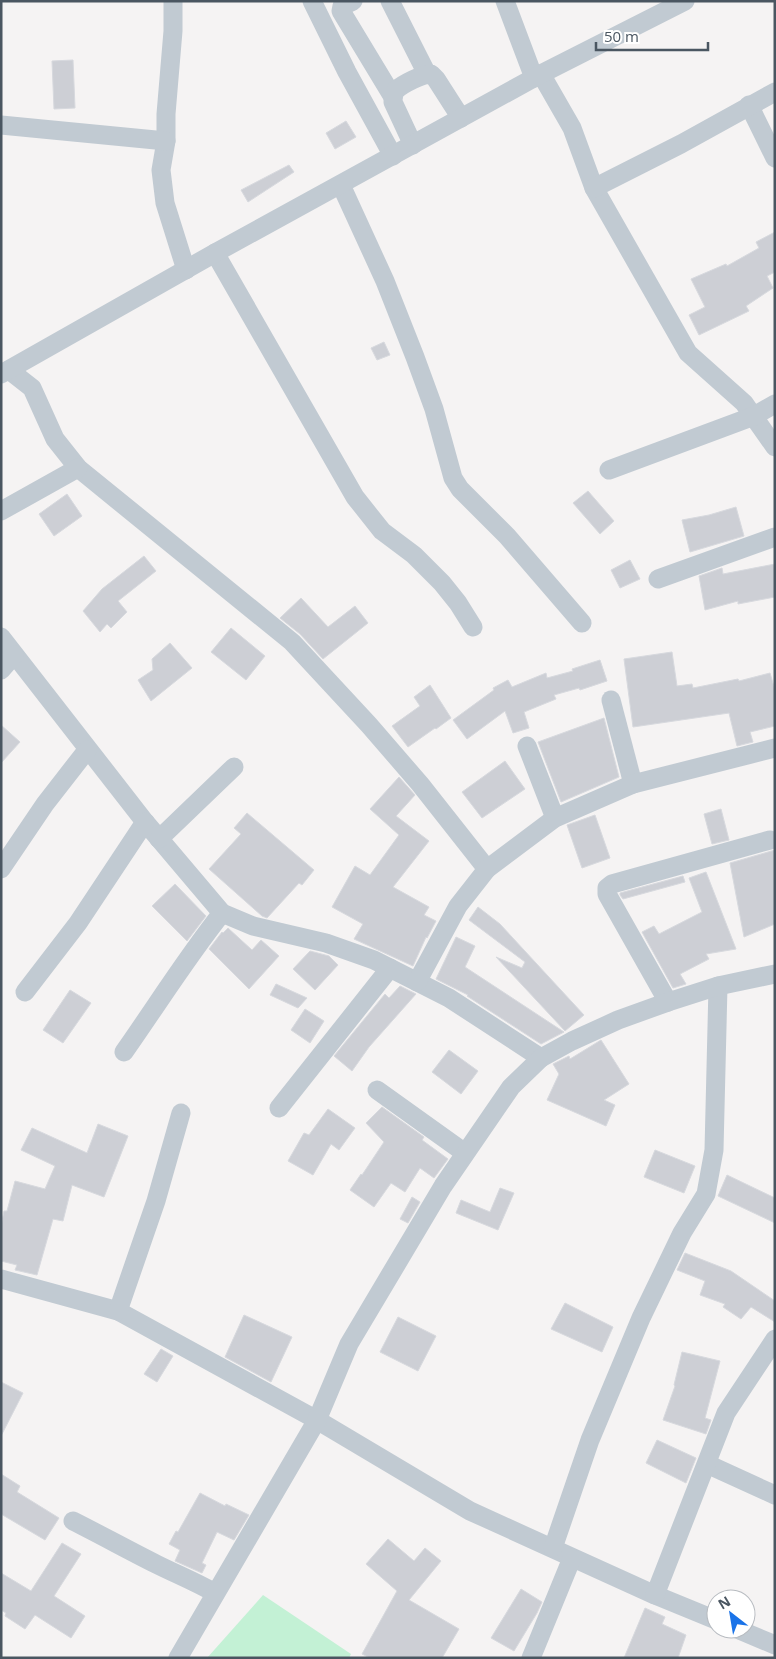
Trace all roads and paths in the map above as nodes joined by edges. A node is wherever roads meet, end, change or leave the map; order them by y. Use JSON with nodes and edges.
{"nodes":[{"id":1,"x":173,"y":1,"type":"edge"},
{"id":2,"x":312,"y":1,"type":"edge"},
{"id":3,"x":353,"y":1,"type":"edge"},
{"id":4,"x":390,"y":1,"type":"edge"},
{"id":5,"x":505,"y":1,"type":"edge"},
{"id":6,"x":679,"y":3,"type":"edge"},
{"id":7,"x":427,"y":74,"type":"junction"},
{"id":8,"x":538,"y":76,"type":"junction"},
{"id":9,"x":775,"y":92,"type":"edge"},
{"id":10,"x":393,"y":97,"type":"junction"},
{"id":11,"x":749,"y":105,"type":"junction"},
{"id":12,"x":460,"y":118,"type":"junction"},
{"id":13,"x":1,"y":125,"type":"edge"},
{"id":14,"x":166,"y":141,"type":"junction"},
{"id":15,"x":413,"y":145,"type":"junction"},
{"id":16,"x":393,"y":156,"type":"junction"},
{"id":17,"x":775,"y":158,"type":"edge"},
{"id":18,"x":341,"y":185,"type":"junction"},
{"id":19,"x":594,"y":188,"type":"junction"},
{"id":20,"x":215,"y":253,"type":"junction"},
{"id":21,"x":186,"y":270,"type":"junction"},
{"id":22,"x":5,"y":372,"type":"edge"},
{"id":23,"x":775,"y":404,"type":"edge"},
{"id":24,"x":754,"y":416,"type":"junction"},
{"id":25,"x":775,"y":447,"type":"edge"},
{"id":26,"x":78,"y":468,"type":"junction"},
{"id":27,"x":609,"y":470,"type":"dead end"},
{"id":28,"x":1,"y":511,"type":"edge"},
{"id":29,"x":775,"y":537,"type":"edge"},
{"id":30,"x":658,"y":579,"type":"dead end"},
{"id":31,"x":582,"y":623,"type":"dead end"},
{"id":32,"x":472,"y":627,"type":"dead end"},
{"id":33,"x":1,"y":637,"type":"edge"},
{"id":34,"x":14,"y":656,"type":"junction"},
{"id":35,"x":1,"y":670,"type":"edge"},
{"id":36,"x":611,"y":700,"type":"dead end"},
{"id":37,"x":527,"y":746,"type":"dead end"},
{"id":38,"x":775,"y":748,"type":"edge"},
{"id":39,"x":87,"y":750,"type":"junction"},
{"id":40,"x":234,"y":767,"type":"dead end"},
{"id":41,"x":633,"y":784,"type":"junction"},
{"id":42,"x":556,"y":818,"type":"junction"},
{"id":43,"x":145,"y":822,"type":"junction"},
{"id":44,"x":159,"y":839,"type":"junction"},
{"id":45,"x":770,"y":840,"type":"dead end"},
{"id":46,"x":1,"y":869,"type":"edge"},
{"id":47,"x":488,"y":869,"type":"junction"},
{"id":48,"x":222,"y":913,"type":"junction"},
{"id":49,"x":390,"y":968,"type":"junction"},
{"id":50,"x":775,"y":974,"type":"edge"},
{"id":51,"x":417,"y":982,"type":"junction"},
{"id":52,"x":718,"y":986,"type":"junction"},
{"id":53,"x":25,"y":992,"type":"dead end"},
{"id":54,"x":668,"y":1002,"type":"junction"},
{"id":55,"x":124,"y":1052,"type":"dead end"},
{"id":56,"x":541,"y":1058,"type":"junction"},
{"id":57,"x":377,"y":1090,"type":"dead end"},
{"id":58,"x":279,"y":1108,"type":"dead end"},
{"id":59,"x":181,"y":1112,"type":"dead end"},
{"id":60,"x":465,"y":1153,"type":"junction"},
{"id":61,"x":3,"y":1285,"type":"edge"},
{"id":62,"x":118,"y":1311,"type":"junction"},
{"id":63,"x":775,"y":1339,"type":"edge"},
{"id":64,"x":317,"y":1420,"type":"junction"},
{"id":65,"x":706,"y":1464,"type":"junction"},
{"id":66,"x":775,"y":1495,"type":"edge"},
{"id":67,"x":73,"y":1521,"type":"dead end"},
{"id":68,"x":553,"y":1548,"type":"junction"},
{"id":69,"x":572,"y":1558,"type":"junction"},
{"id":70,"x":216,"y":1593,"type":"junction"},
{"id":71,"x":655,"y":1595,"type":"junction"},
{"id":72,"x":706,"y":1616,"type":"edge"},
{"id":73,"x":756,"y":1637,"type":"edge"},
{"id":74,"x":775,"y":1645,"type":"edge"},
{"id":75,"x":178,"y":1658,"type":"edge"},
{"id":76,"x":531,"y":1658,"type":"edge"}],
"edges":[{"from":1,"to":14,"type":"street"},
{"from":2,"to":16,"type":"street"},
{"from":3,"to":10,"type":"street"},
{"from":4,"to":7,"type":"street"},
{"from":5,"to":8,"type":"street"},
{"from":6,"to":8,"type":"street"},
{"from":7,"to":10,"type":"street"},
{"from":7,"to":12,"type":"street"},
{"from":8,"to":12,"type":"street"},
{"from":8,"to":19,"type":"street"},
{"from":9,"to":11,"type":"street"},
{"from":10,"to":15,"type":"street"},
{"from":11,"to":17,"type":"street"},
{"from":11,"to":19,"type":"street"},
{"from":12,"to":15,"type":"street"},
{"from":13,"to":14,"type":"street"},
{"from":14,"to":21,"type":"street"},
{"from":15,"to":16,"type":"street"},
{"from":16,"to":18,"type":"street"},
{"from":18,"to":20,"type":"street"},
{"from":18,"to":31,"type":"street"},
{"from":19,"to":24,"type":"street"},
{"from":20,"to":21,"type":"street"},
{"from":20,"to":32,"type":"street"},
{"from":21,"to":22,"type":"street"},
{"from":22,"to":26,"type":"street"},
{"from":23,"to":24,"type":"street"},
{"from":24,"to":25,"type":"street"},
{"from":24,"to":27,"type":"street"},
{"from":26,"to":28,"type":"street"},
{"from":26,"to":47,"type":"street"},
{"from":29,"to":30,"type":"street"},
{"from":33,"to":34,"type":"street"},
{"from":34,"to":35,"type":"street"},
{"from":34,"to":39,"type":"street"},
{"from":36,"to":41,"type":"street"},
{"from":37,"to":42,"type":"street"},
{"from":38,"to":41,"type":"street"},
{"from":39,"to":43,"type":"street"},
{"from":39,"to":46,"type":"street"},
{"from":40,"to":44,"type":"street"},
{"from":41,"to":42,"type":"street"},
{"from":42,"to":47,"type":"street"},
{"from":43,"to":44,"type":"street"},
{"from":43,"to":53,"type":"street"},
{"from":44,"to":48,"type":"street"},
{"from":45,"to":54,"type":"street"},
{"from":47,"to":51,"type":"street"},
{"from":48,"to":49,"type":"street"},
{"from":48,"to":55,"type":"street"},
{"from":49,"to":51,"type":"street"},
{"from":49,"to":58,"type":"street"},
{"from":50,"to":52,"type":"street"},
{"from":51,"to":56,"type":"street"},
{"from":52,"to":54,"type":"street"},
{"from":52,"to":68,"type":"street"},
{"from":54,"to":56,"type":"street"},
{"from":56,"to":60,"type":"street"},
{"from":57,"to":60,"type":"street"},
{"from":59,"to":62,"type":"street"},
{"from":60,"to":64,"type":"street"},
{"from":61,"to":62,"type":"street"},
{"from":62,"to":64,"type":"street"},
{"from":63,"to":65,"type":"street"},
{"from":64,"to":68,"type":"street"},
{"from":64,"to":70,"type":"street"},
{"from":65,"to":66,"type":"street"},
{"from":65,"to":71,"type":"street"},
{"from":67,"to":70,"type":"street"},
{"from":68,"to":69,"type":"street"},
{"from":69,"to":71,"type":"street"},
{"from":69,"to":76,"type":"street"},
{"from":70,"to":75,"type":"street"},
{"from":71,"to":72,"type":"street"},
{"from":73,"to":74,"type":"street"}]}
